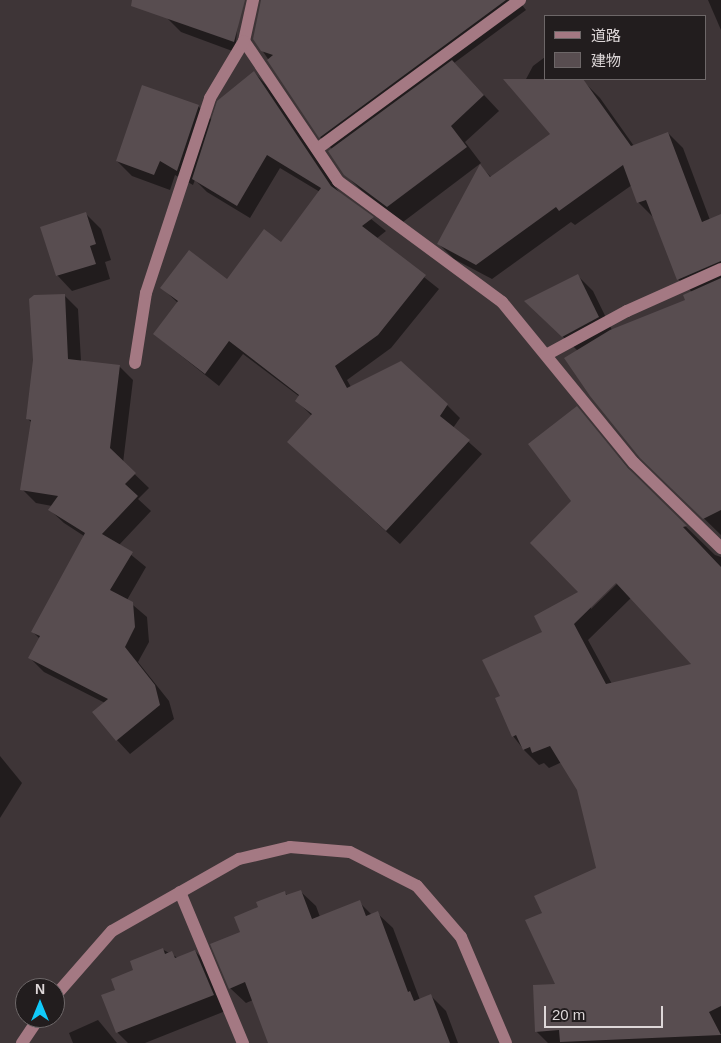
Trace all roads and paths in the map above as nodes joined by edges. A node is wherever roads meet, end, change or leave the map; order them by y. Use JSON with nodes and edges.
{"nodes":[{"id":1,"x":252,"y":0,"type":"edge"},
{"id":2,"x":520,"y":0,"type":"edge"},
{"id":3,"x":244,"y":41,"type":"junction"},
{"id":4,"x":317,"y":150,"type":"junction"},
{"id":5,"x":721,"y":269,"type":"edge"},
{"id":6,"x":546,"y":355,"type":"junction"},
{"id":7,"x":135,"y":362,"type":"dead end"},
{"id":8,"x":721,"y":533,"type":"edge"},
{"id":9,"x":707,"y":535,"type":"junction"},
{"id":10,"x":721,"y":548,"type":"edge"},
{"id":11,"x":180,"y":892,"type":"junction"},
{"id":12,"x":65,"y":985,"type":"edge"},
{"id":13,"x":32,"y":1028,"type":"edge"},
{"id":14,"x":22,"y":1043,"type":"edge"},
{"id":15,"x":243,"y":1043,"type":"edge"},
{"id":16,"x":506,"y":1043,"type":"edge"}],
"edges":[{"from":1,"to":3,"type":"street"},
{"from":2,"to":4,"type":"street"},
{"from":3,"to":4,"type":"street"},
{"from":3,"to":7,"type":"street"},
{"from":4,"to":6,"type":"street"},
{"from":5,"to":6,"type":"street"},
{"from":6,"to":9,"type":"street"},
{"from":8,"to":9,"type":"street"},
{"from":9,"to":10,"type":"street"},
{"from":11,"to":12,"type":"street"},
{"from":11,"to":15,"type":"street"},
{"from":11,"to":16,"type":"street"},
{"from":13,"to":14,"type":"street"}]}
